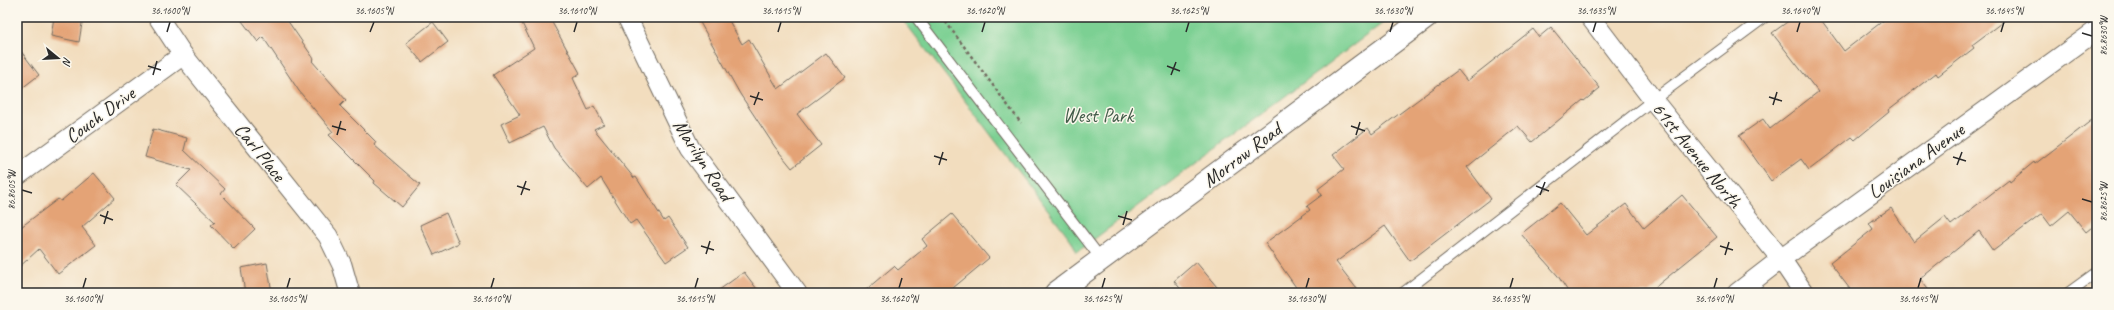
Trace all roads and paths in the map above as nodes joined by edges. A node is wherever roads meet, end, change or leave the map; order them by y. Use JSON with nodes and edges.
{"nodes":[{"id":1,"x":158,"y":17,"type":"edge"},
{"id":2,"x":627,"y":17,"type":"edge"},
{"id":3,"x":916,"y":17,"type":"edge"},
{"id":4,"x":942,"y":17,"type":"edge"},
{"id":5,"x":1427,"y":17,"type":"edge"},
{"id":6,"x":1590,"y":17,"type":"edge"},
{"id":7,"x":1765,"y":17,"type":"edge"},
{"id":8,"x":2097,"y":30,"type":"edge"},
{"id":9,"x":183,"y":55,"type":"junction"},
{"id":10,"x":1653,"y":100,"type":"junction"},
{"id":11,"x":1022,"y":125,"type":"dead end"},
{"id":12,"x":17,"y":176,"type":"edge"},
{"id":13,"x":1781,"y":259,"type":"junction"},
{"id":14,"x":1102,"y":260,"type":"junction"},
{"id":15,"x":2097,"y":272,"type":"edge"},
{"id":16,"x":1060,"y":292,"type":"edge"},
{"id":17,"x":350,"y":293,"type":"edge"},
{"id":18,"x":797,"y":293,"type":"edge"},
{"id":19,"x":1403,"y":293,"type":"edge"},
{"id":20,"x":1737,"y":293,"type":"edge"},
{"id":21,"x":1804,"y":293,"type":"edge"},
{"id":22,"x":2068,"y":293,"type":"edge"}],
"edges":[{"from":1,"to":9,"type":"street","name":"Carl Place"},
{"from":2,"to":18,"type":"street","name":"Marilyn Road"},
{"from":3,"to":14,"type":"lane"},
{"from":4,"to":11,"type":"path"},
{"from":5,"to":14,"type":"street","name":"Morrow Road"},
{"from":6,"to":10,"type":"street","name":"61st Avenue North"},
{"from":7,"to":10,"type":"lane"},
{"from":8,"to":13,"type":"street","name":"Louisiana Avenue"},
{"from":9,"to":12,"type":"street","name":"Couch Drive"},
{"from":9,"to":17,"type":"street","name":"Carl Place"},
{"from":10,"to":13,"type":"street","name":"61st Avenue North"},
{"from":10,"to":19,"type":"lane"},
{"from":13,"to":20,"type":"street","name":"Louisiana Avenue"},
{"from":13,"to":21,"type":"street","name":"61st Avenue North"},
{"from":14,"to":16,"type":"street","name":"Morrow Road"},
{"from":15,"to":22,"type":"lane"}]}
